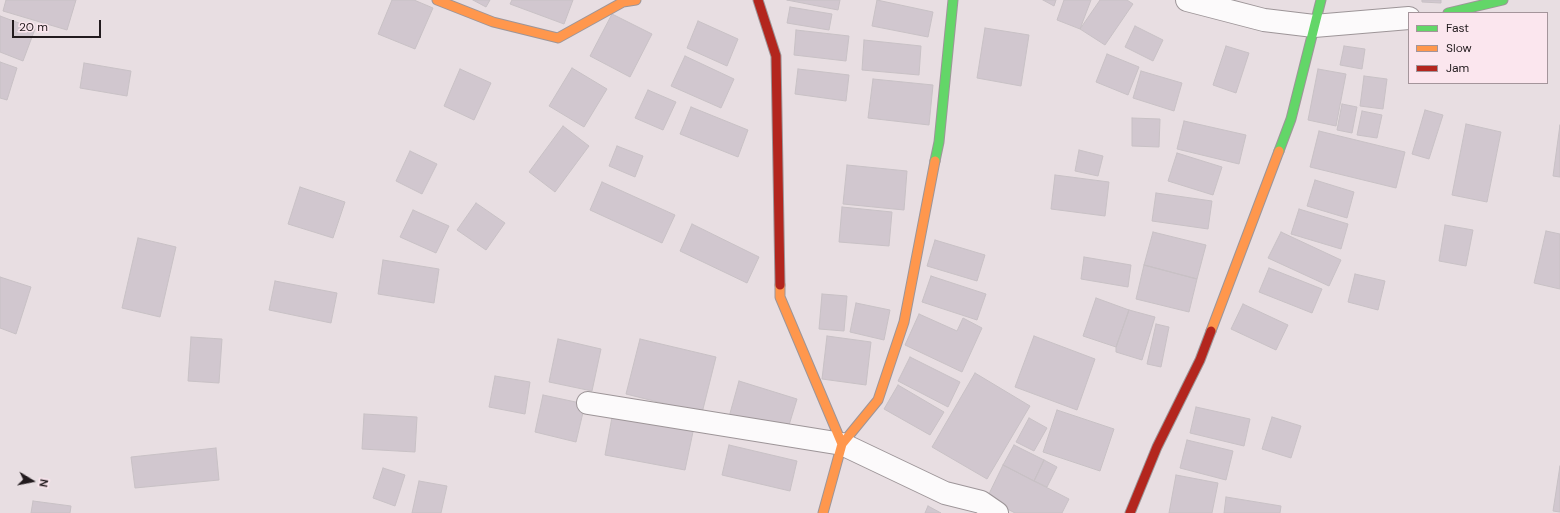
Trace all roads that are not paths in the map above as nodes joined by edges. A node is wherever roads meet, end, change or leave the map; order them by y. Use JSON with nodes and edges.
{"nodes":[{"id":1,"x":437,"y":0,"type":"edge"},
{"id":2,"x":636,"y":0,"type":"edge"},
{"id":3,"x":758,"y":0,"type":"edge"},
{"id":4,"x":953,"y":0,"type":"edge"},
{"id":5,"x":1187,"y":0,"type":"edge"},
{"id":6,"x":1321,"y":0,"type":"edge"},
{"id":7,"x":1503,"y":0,"type":"edge"},
{"id":8,"x":1452,"y":12,"type":"edge"},
{"id":9,"x":1408,"y":18,"type":"edge"},
{"id":10,"x":1314,"y":26,"type":"junction"},
{"id":11,"x":588,"y":403,"type":"dead end"},
{"id":12,"x":842,"y":444,"type":"junction"},
{"id":13,"x":823,"y":513,"type":"edge"},
{"id":14,"x":997,"y":513,"type":"edge"},
{"id":15,"x":1130,"y":513,"type":"edge"}],
"edges":[{"from":1,"to":2,"type":"street"},
{"from":3,"to":12,"type":"street"},
{"from":4,"to":12,"type":"street"},
{"from":5,"to":10,"type":"street"},
{"from":6,"to":10,"type":"street"},
{"from":7,"to":8,"type":"street"},
{"from":9,"to":10,"type":"street"},
{"from":10,"to":15,"type":"street"},
{"from":11,"to":12,"type":"street"},
{"from":12,"to":13,"type":"street"},
{"from":12,"to":14,"type":"street"}]}
